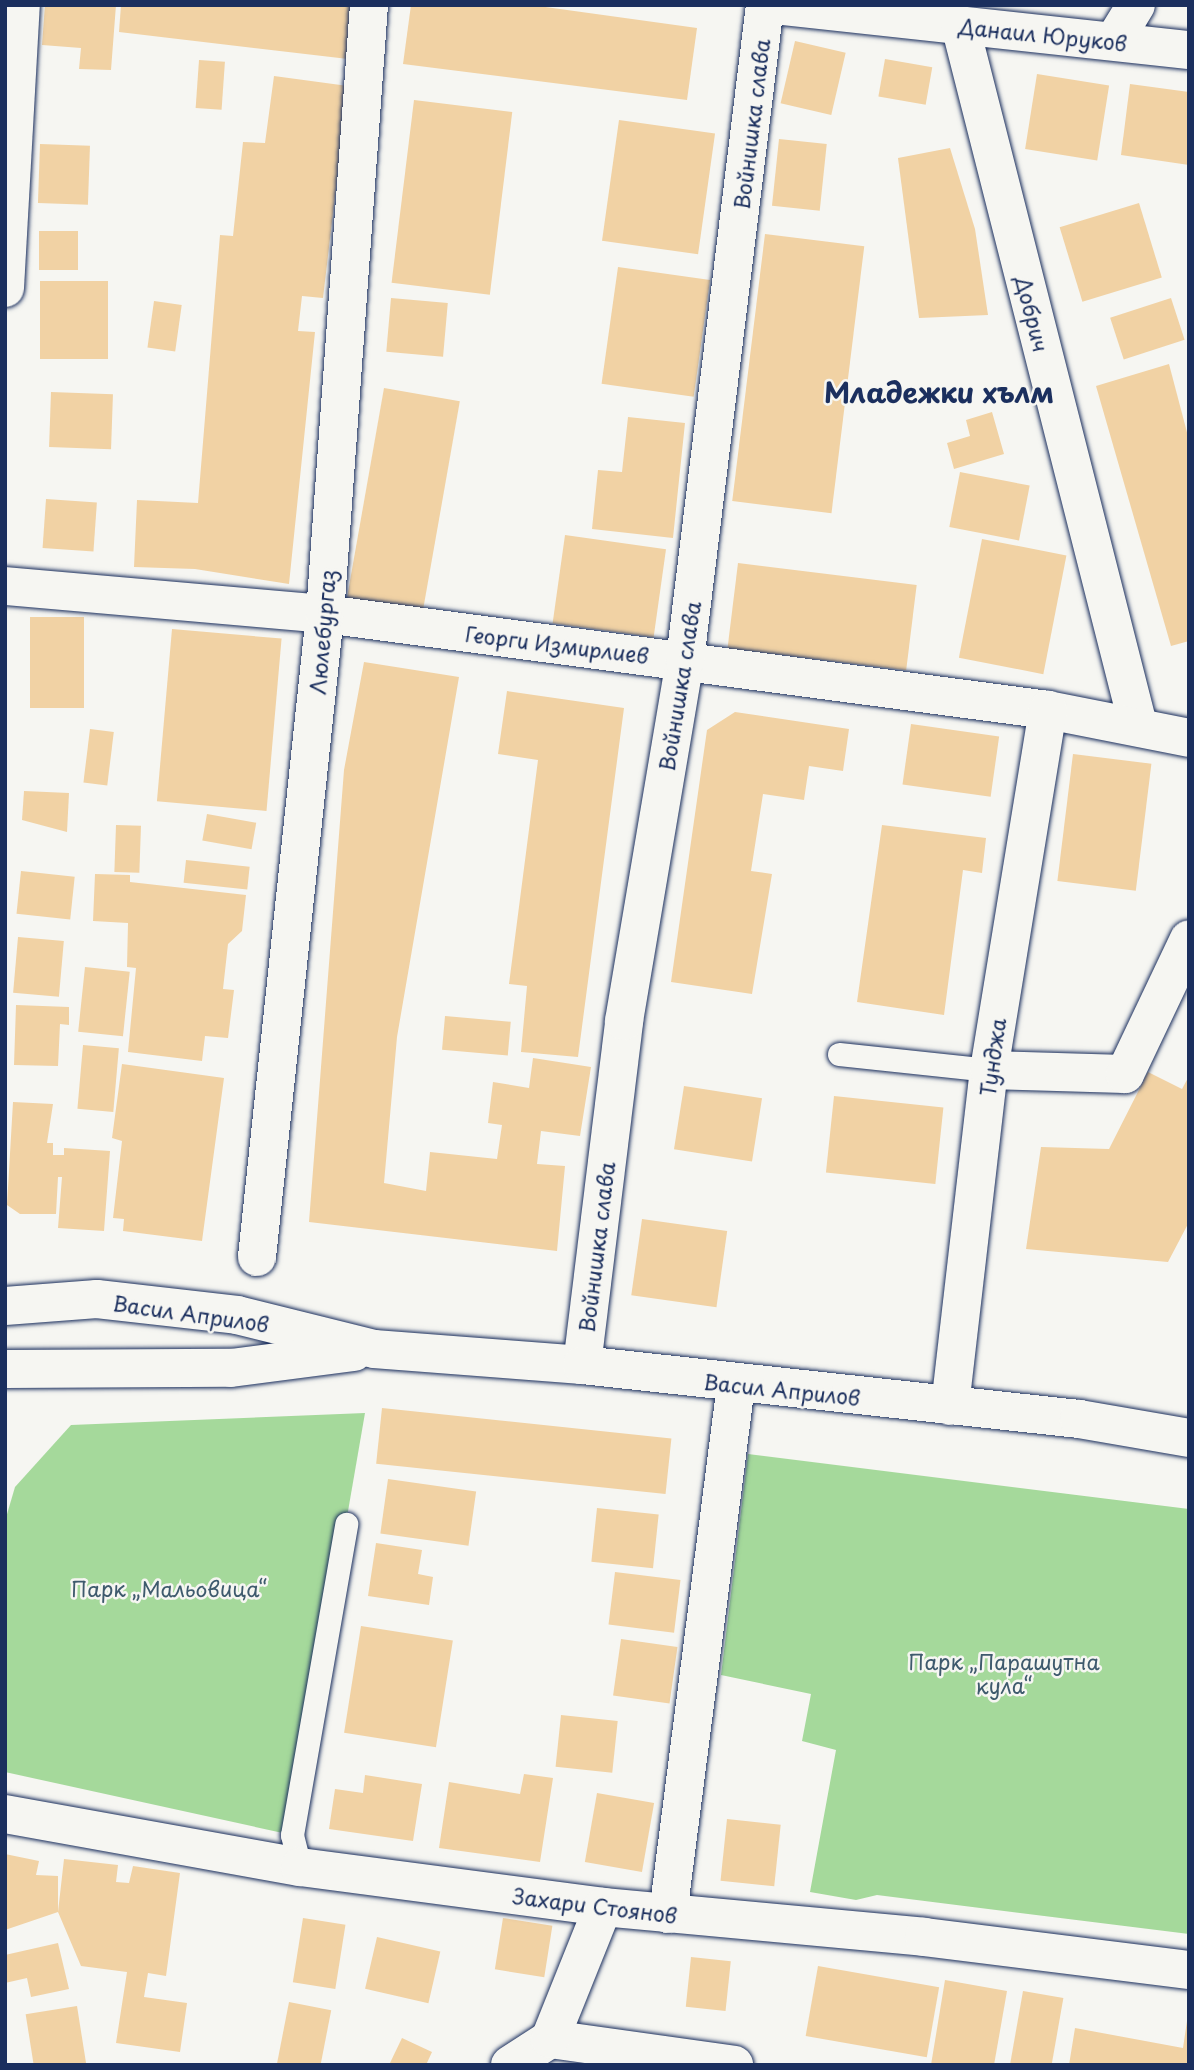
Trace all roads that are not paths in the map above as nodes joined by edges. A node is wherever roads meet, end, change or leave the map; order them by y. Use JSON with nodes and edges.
{"nodes":[{"id":1,"x":21,"y":5,"type":"edge"},
{"id":2,"x":369,"y":5,"type":"edge"},
{"id":3,"x":765,"y":5,"type":"edge"},
{"id":4,"x":773,"y":5,"type":"edge"},
{"id":5,"x":1136,"y":5,"type":"edge"},
{"id":6,"x":960,"y":25,"type":"junction"},
{"id":7,"x":1114,"y":41,"type":"junction"},
{"id":8,"x":1189,"y":50,"type":"edge"},
{"id":9,"x":11,"y":81,"type":"edge"},
{"id":10,"x":5,"y":288,"type":"edge"},
{"id":11,"x":5,"y":586,"type":"edge"},
{"id":12,"x":325,"y":614,"type":"junction"},
{"id":13,"x":685,"y":660,"type":"junction"},
{"id":14,"x":1048,"y":710,"type":"junction"},
{"id":15,"x":1138,"y":725,"type":"junction"},
{"id":16,"x":1189,"y":738,"type":"edge"},
{"id":17,"x":1189,"y":939,"type":"edge"},
{"id":18,"x":839,"y":1054,"type":"dead end"},
{"id":19,"x":989,"y":1070,"type":"junction"},
{"id":20,"x":257,"y":1256,"type":"dead end"},
{"id":21,"x":5,"y":1306,"type":"edge"},
{"id":22,"x":374,"y":1349,"type":"junction"},
{"id":23,"x":6,"y":1365,"type":"edge"},
{"id":24,"x":582,"y":1365,"type":"junction"},
{"id":25,"x":736,"y":1385,"type":"junction"},
{"id":26,"x":950,"y":1406,"type":"junction"},
{"id":27,"x":1189,"y":1438,"type":"edge"},
{"id":28,"x":346,"y":1524,"type":"dead end"},
{"id":29,"x":5,"y":1814,"type":"edge"},
{"id":30,"x":300,"y":1867,"type":"junction"},
{"id":31,"x":603,"y":1907,"type":"junction"},
{"id":32,"x":668,"y":1914,"type":"junction"},
{"id":33,"x":1189,"y":1970,"type":"edge"},
{"id":34,"x":550,"y":2039,"type":"junction"},
{"id":35,"x":510,"y":2065,"type":"edge"},
{"id":36,"x":734,"y":2065,"type":"edge"}],
"edges":[{"from":1,"to":9,"type":"street"},
{"from":2,"to":12,"type":"street","name":"Люлебургаз"},
{"from":3,"to":13,"type":"street","name":"Войнишка слава"},
{"from":4,"to":6,"type":"street","name":"Данаил Юруков"},
{"from":5,"to":7,"type":"street"},
{"from":6,"to":7,"type":"street","name":"Данаил Юруков"},
{"from":6,"to":15,"type":"street","name":"Добрич"},
{"from":7,"to":8,"type":"street","name":"Данаил Юруков"},
{"from":9,"to":10,"type":"street"},
{"from":11,"to":12,"type":"street","name":"Георги Измирлиев"},
{"from":12,"to":13,"type":"street","name":"Георги Измирлиев"},
{"from":12,"to":20,"type":"street","name":"Люлебургаз"},
{"from":13,"to":14,"type":"street","name":"Георги Измирлиев"},
{"from":13,"to":24,"type":"street","name":"Войнишка слава"},
{"from":14,"to":15,"type":"street","name":"Георги Измирлиев"},
{"from":14,"to":19,"type":"street","name":"Тунджа"},
{"from":15,"to":16,"type":"street","name":"Георги Измирлиев"},
{"from":17,"to":19,"type":"street"},
{"from":18,"to":19,"type":"lane"},
{"from":19,"to":26,"type":"street","name":"Тунджа"},
{"from":21,"to":22,"type":"street","name":"Васил Априлов"},
{"from":22,"to":23,"type":"street","name":"Васил Априлов"},
{"from":22,"to":24,"type":"street","name":"Васил Априлов"},
{"from":24,"to":25,"type":"street","name":"Васил Априлов"},
{"from":25,"to":26,"type":"street","name":"Васил Априлов"},
{"from":25,"to":32,"type":"street"},
{"from":26,"to":27,"type":"street","name":"Васил Априлов"},
{"from":28,"to":30,"type":"lane"},
{"from":29,"to":30,"type":"street","name":"Захари Стоянов"},
{"from":30,"to":31,"type":"street","name":"Захари Стоянов"},
{"from":31,"to":32,"type":"street","name":"Захари Стоянов"},
{"from":31,"to":34,"type":"street"},
{"from":32,"to":33,"type":"street","name":"Захари Стоянов"},
{"from":34,"to":35,"type":"street"},
{"from":34,"to":36,"type":"street"}]}
